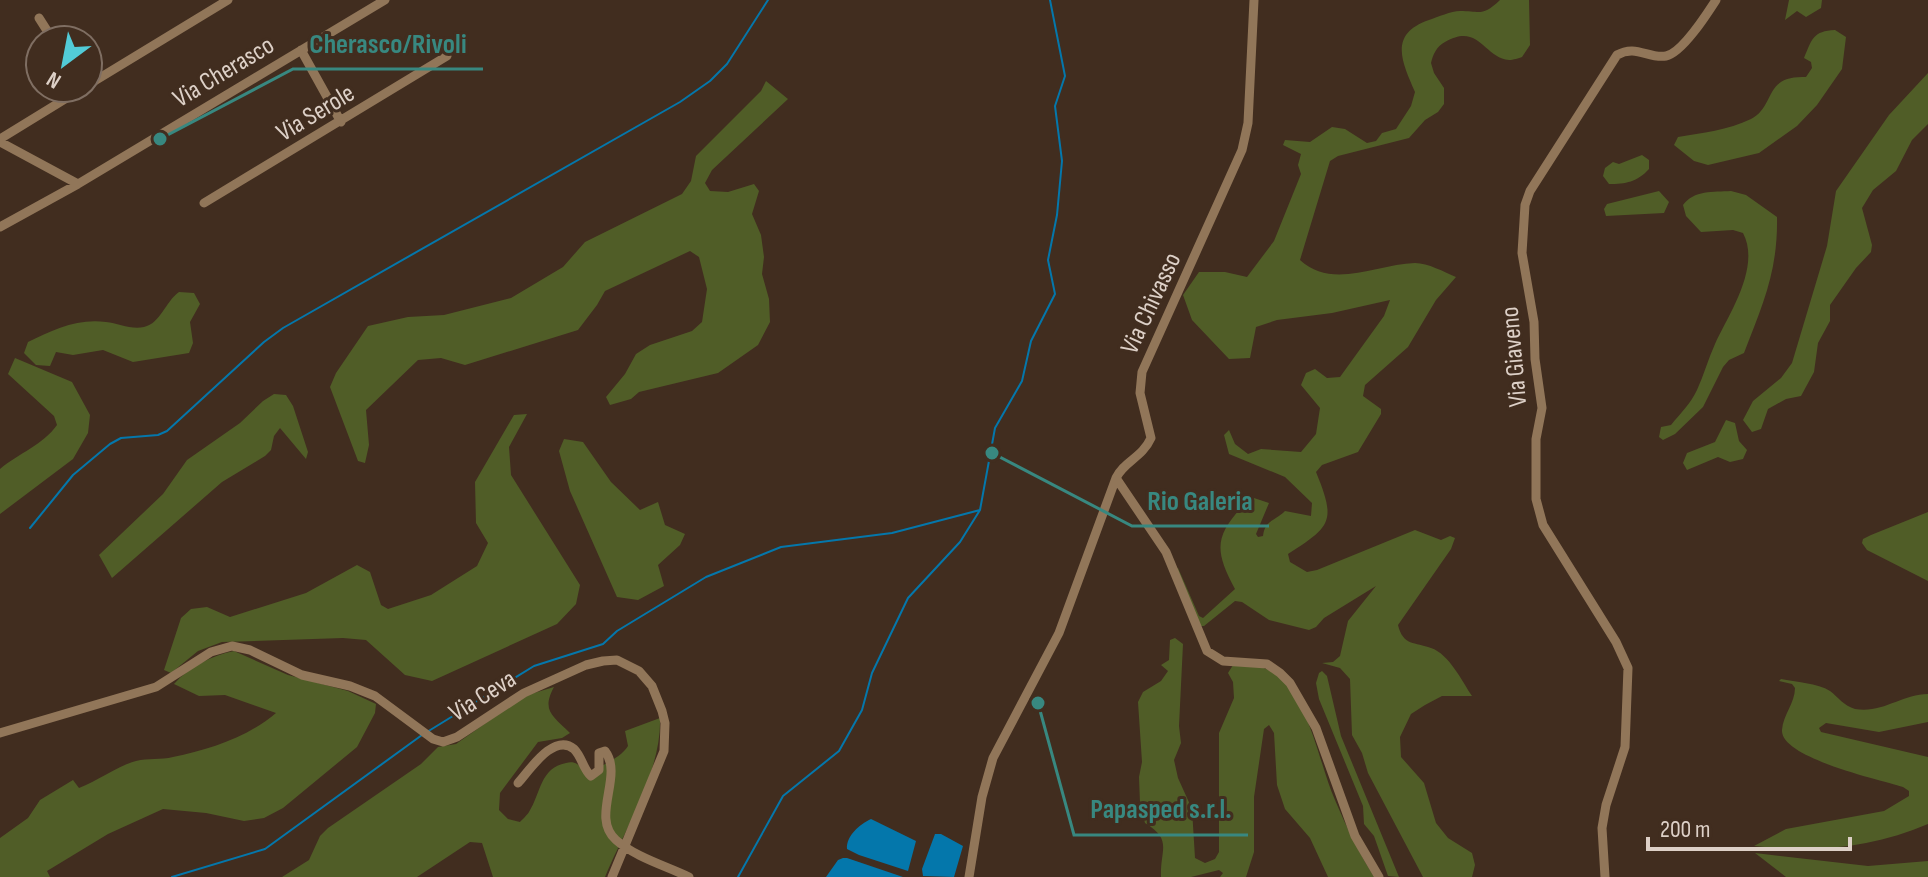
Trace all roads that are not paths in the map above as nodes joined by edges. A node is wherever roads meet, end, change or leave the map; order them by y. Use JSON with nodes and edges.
{"nodes":[{"id":1,"x":228,"y":0,"type":"edge"},
{"id":2,"x":385,"y":0,"type":"edge"},
{"id":3,"x":1254,"y":0,"type":"edge"},
{"id":4,"x":1716,"y":0,"type":"edge"},
{"id":5,"x":39,"y":18,"type":"dead end"},
{"id":6,"x":43,"y":24,"type":"edge"},
{"id":7,"x":301,"y":50,"type":"junction"},
{"id":8,"x":447,"y":56,"type":"dead end"},
{"id":9,"x":104,"y":75,"type":"edge"},
{"id":10,"x":57,"y":104,"type":"edge"},
{"id":11,"x":341,"y":122,"type":"junction"},
{"id":12,"x":0,"y":140,"type":"edge"},
{"id":13,"x":78,"y":184,"type":"junction"},
{"id":14,"x":204,"y":203,"type":"dead end"},
{"id":15,"x":0,"y":227,"type":"edge"},
{"id":16,"x":1116,"y":478,"type":"junction"},
{"id":17,"x":0,"y":733,"type":"edge"},
{"id":18,"x":518,"y":783,"type":"dead end"},
{"id":19,"x":625,"y":847,"type":"junction"},
{"id":20,"x":612,"y":877,"type":"edge"},
{"id":21,"x":689,"y":877,"type":"edge"},
{"id":22,"x":969,"y":877,"type":"edge"},
{"id":23,"x":1379,"y":877,"type":"edge"},
{"id":24,"x":1605,"y":877,"type":"edge"}],
"edges":[{"from":1,"to":9,"type":"street"},
{"from":2,"to":7,"type":"street","name":"Via Cherasco"},
{"from":3,"to":16,"type":"street","name":"Via Chivasso"},
{"from":4,"to":24,"type":"street","name":"Via Giaveno"},
{"from":5,"to":6,"type":"street"},
{"from":7,"to":11,"type":"street"},
{"from":7,"to":13,"type":"street","name":"Via Cherasco"},
{"from":8,"to":11,"type":"street","name":"Via Serole"},
{"from":10,"to":12,"type":"street"},
{"from":11,"to":14,"type":"street","name":"Via Serole"},
{"from":12,"to":13,"type":"street"},
{"from":13,"to":15,"type":"street","name":"Via Cherasco"},
{"from":16,"to":22,"type":"street","name":"Via Chivasso"},
{"from":16,"to":23,"type":"street"},
{"from":17,"to":19,"type":"street","name":"Via Ceva"},
{"from":18,"to":19,"type":"street"},
{"from":19,"to":20,"type":"street","name":"Via Ceva"},
{"from":19,"to":21,"type":"street"}]}
